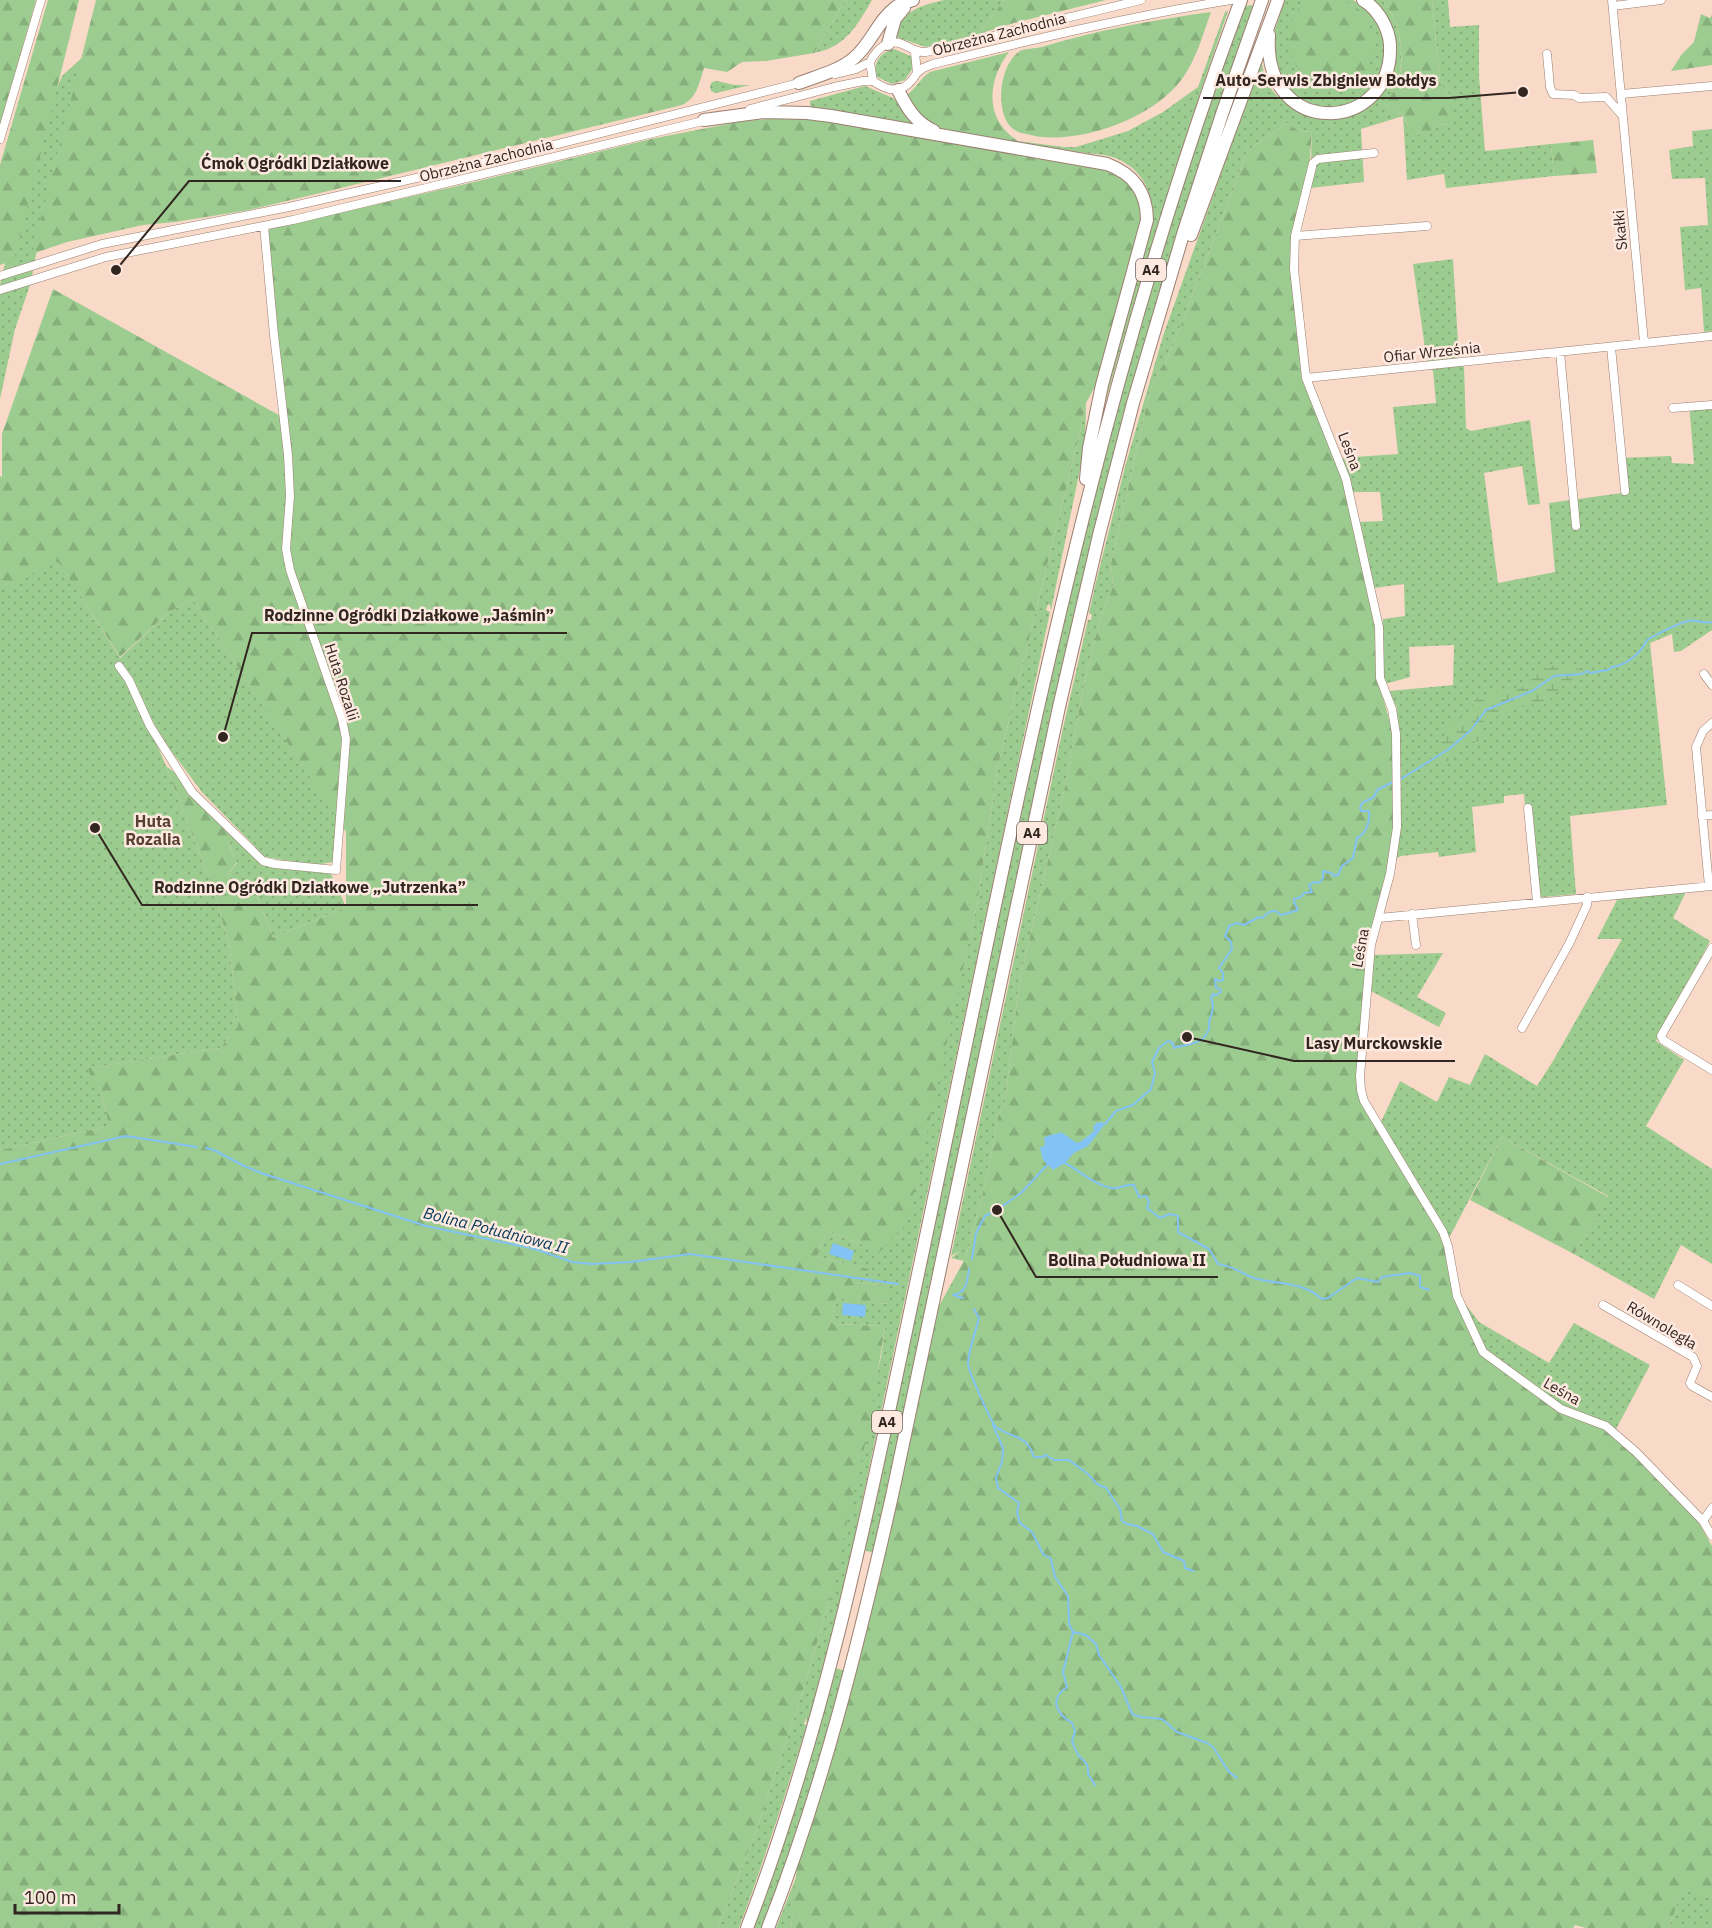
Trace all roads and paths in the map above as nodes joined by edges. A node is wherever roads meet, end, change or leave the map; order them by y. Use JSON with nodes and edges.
{"nodes":[{"id":1,"x":41,"y":0,"type":"edge"},
{"id":2,"x":912,"y":0,"type":"edge"},
{"id":3,"x":1141,"y":0,"type":"edge"},
{"id":4,"x":1231,"y":0,"type":"edge"},
{"id":5,"x":1241,"y":0,"type":"edge"},
{"id":6,"x":1262,"y":0,"type":"edge"},
{"id":7,"x":1278,"y":0,"type":"edge"},
{"id":8,"x":1363,"y":0,"type":"edge"},
{"id":9,"x":1661,"y":0,"type":"edge"},
{"id":10,"x":1612,"y":3,"type":"edge"},
{"id":11,"x":1273,"y":13,"type":"junction"},
{"id":12,"x":888,"y":44,"type":"junction"},
{"id":13,"x":915,"y":52,"type":"junction"},
{"id":14,"x":1547,"y":54,"type":"dead end"},
{"id":15,"x":870,"y":62,"type":"junction"},
{"id":16,"x":917,"y":73,"type":"junction"},
{"id":17,"x":873,"y":81,"type":"junction"},
{"id":18,"x":799,"y":83,"type":"junction"},
{"id":19,"x":1712,"y":86,"type":"edge"},
{"id":20,"x":898,"y":90,"type":"junction"},
{"id":21,"x":1621,"y":94,"type":"junction"},
{"id":22,"x":1623,"y":116,"type":"junction"},
{"id":23,"x":704,"y":120,"type":"junction"},
{"id":24,"x":0,"y":139,"type":"edge"},
{"id":25,"x":959,"y":139,"type":"junction"},
{"id":26,"x":1374,"y":153,"type":"dead end"},
{"id":27,"x":264,"y":226,"type":"junction"},
{"id":28,"x":1427,"y":226,"type":"dead end"},
{"id":29,"x":1295,"y":236,"type":"junction"},
{"id":30,"x":0,"y":276,"type":"edge"},
{"id":31,"x":0,"y":290,"type":"edge"},
{"id":32,"x":1712,"y":336,"type":"edge"},
{"id":33,"x":1644,"y":342,"type":"junction"},
{"id":34,"x":1149,"y":345,"type":"junction"},
{"id":35,"x":1611,"y":347,"type":"junction"},
{"id":36,"x":1560,"y":352,"type":"junction"},
{"id":37,"x":1306,"y":378,"type":"junction"},
{"id":38,"x":1712,"y":405,"type":"edge"},
{"id":39,"x":1672,"y":408,"type":"dead end"},
{"id":40,"x":1624,"y":490,"type":"dead end"},
{"id":41,"x":1081,"y":525,"type":"junction"},
{"id":42,"x":1576,"y":526,"type":"dead end"},
{"id":43,"x":119,"y":666,"type":"dead end"},
{"id":44,"x":1704,"y":674,"type":"dead end"},
{"id":45,"x":1712,"y":685,"type":"edge"},
{"id":46,"x":1712,"y":723,"type":"edge"},
{"id":47,"x":1528,"y":808,"type":"dead end"},
{"id":48,"x":1712,"y":815,"type":"edge"},
{"id":49,"x":1702,"y":816,"type":"junction"},
{"id":50,"x":1711,"y":886,"type":"edge"},
{"id":51,"x":1587,"y":897,"type":"junction"},
{"id":52,"x":1536,"y":902,"type":"junction"},
{"id":53,"x":1412,"y":915,"type":"junction"},
{"id":54,"x":1379,"y":918,"type":"junction"},
{"id":55,"x":1416,"y":945,"type":"dead end"},
{"id":56,"x":1712,"y":948,"type":"edge"},
{"id":57,"x":1522,"y":1028,"type":"dead end"},
{"id":58,"x":1712,"y":1070,"type":"edge"},
{"id":59,"x":1678,"y":1285,"type":"dead end"},
{"id":60,"x":1603,"y":1305,"type":"dead end"},
{"id":61,"x":1712,"y":1306,"type":"edge"},
{"id":62,"x":1712,"y":1397,"type":"edge"},
{"id":63,"x":1712,"y":1508,"type":"edge"},
{"id":64,"x":1704,"y":1521,"type":"junction"},
{"id":65,"x":1712,"y":1536,"type":"edge"},
{"id":66,"x":747,"y":1928,"type":"edge"},
{"id":67,"x":768,"y":1928,"type":"edge"}],
"edges":[{"from":1,"to":24,"type":"street"},
{"from":2,"to":12,"type":"highway"},
{"from":2,"to":18,"type":"highway"},
{"from":3,"to":13,"type":"street","name":"Obrzeżna Zachodnia"},
{"from":4,"to":16,"type":"street","name":"Obrzeżna Zachodnia"},
{"from":5,"to":41,"type":"highway","number":"A4"},
{"from":6,"to":34,"type":"highway","number":"A4"},
{"from":7,"to":11,"type":"highway"},
{"from":8,"to":11,"type":"highway"},
{"from":9,"to":10,"type":"street","name":"Skałki"},
{"from":10,"to":21,"type":"street","name":"Skałki"},
{"from":11,"to":34,"type":"highway"},
{"from":12,"to":13,"type":"street"},
{"from":12,"to":15,"type":"street"},
{"from":13,"to":16,"type":"street"},
{"from":14,"to":22,"type":"street"},
{"from":15,"to":17,"type":"street"},
{"from":15,"to":18,"type":"street","name":"Obrzeżna Zachodnia"},
{"from":16,"to":20,"type":"street"},
{"from":17,"to":20,"type":"street"},
{"from":17,"to":23,"type":"street","name":"Obrzeżna Zachodnia"},
{"from":18,"to":30,"type":"street","name":"Obrzeżna Zachodnia"},
{"from":19,"to":21,"type":"street"},
{"from":20,"to":25,"type":"highway"},
{"from":21,"to":22,"type":"street","name":"Skałki"},
{"from":22,"to":33,"type":"street","name":"Skałki"},
{"from":23,"to":25,"type":"highway"},
{"from":23,"to":27,"type":"street","name":"Obrzeżna Zachodnia"},
{"from":25,"to":41,"type":"highway"},
{"from":26,"to":29,"type":"street","name":"Leśna"},
{"from":27,"to":31,"type":"street","name":"Obrzeżna Zachodnia"},
{"from":27,"to":43,"type":"street","name":"Huta Rozalii"},
{"from":28,"to":29,"type":"street"},
{"from":29,"to":37,"type":"street","name":"Leśna"},
{"from":32,"to":33,"type":"street","name":"Ofiar Września"},
{"from":33,"to":35,"type":"street","name":"Ofiar Września"},
{"from":34,"to":67,"type":"highway","number":"A4"},
{"from":35,"to":36,"type":"street","name":"Ofiar Września"},
{"from":35,"to":40,"type":"street"},
{"from":36,"to":37,"type":"street","name":"Ofiar Września"},
{"from":36,"to":42,"type":"street"},
{"from":37,"to":54,"type":"street","name":"Leśna"},
{"from":38,"to":39,"type":"street"},
{"from":41,"to":66,"type":"highway","number":"A4"},
{"from":44,"to":45,"type":"street"},
{"from":46,"to":49,"type":"street"},
{"from":47,"to":52,"type":"street"},
{"from":48,"to":49,"type":"street"},
{"from":49,"to":50,"type":"street"},
{"from":50,"to":51,"type":"street"},
{"from":51,"to":52,"type":"street"},
{"from":51,"to":57,"type":"street"},
{"from":52,"to":53,"type":"street"},
{"from":53,"to":54,"type":"street"},
{"from":53,"to":55,"type":"street"},
{"from":54,"to":64,"type":"street","name":"Leśna"},
{"from":56,"to":58,"type":"street"},
{"from":59,"to":61,"type":"street"},
{"from":60,"to":62,"type":"street","name":"Równoległa"},
{"from":63,"to":64,"type":"street"},
{"from":64,"to":65,"type":"street","name":"Leśna"}]}
